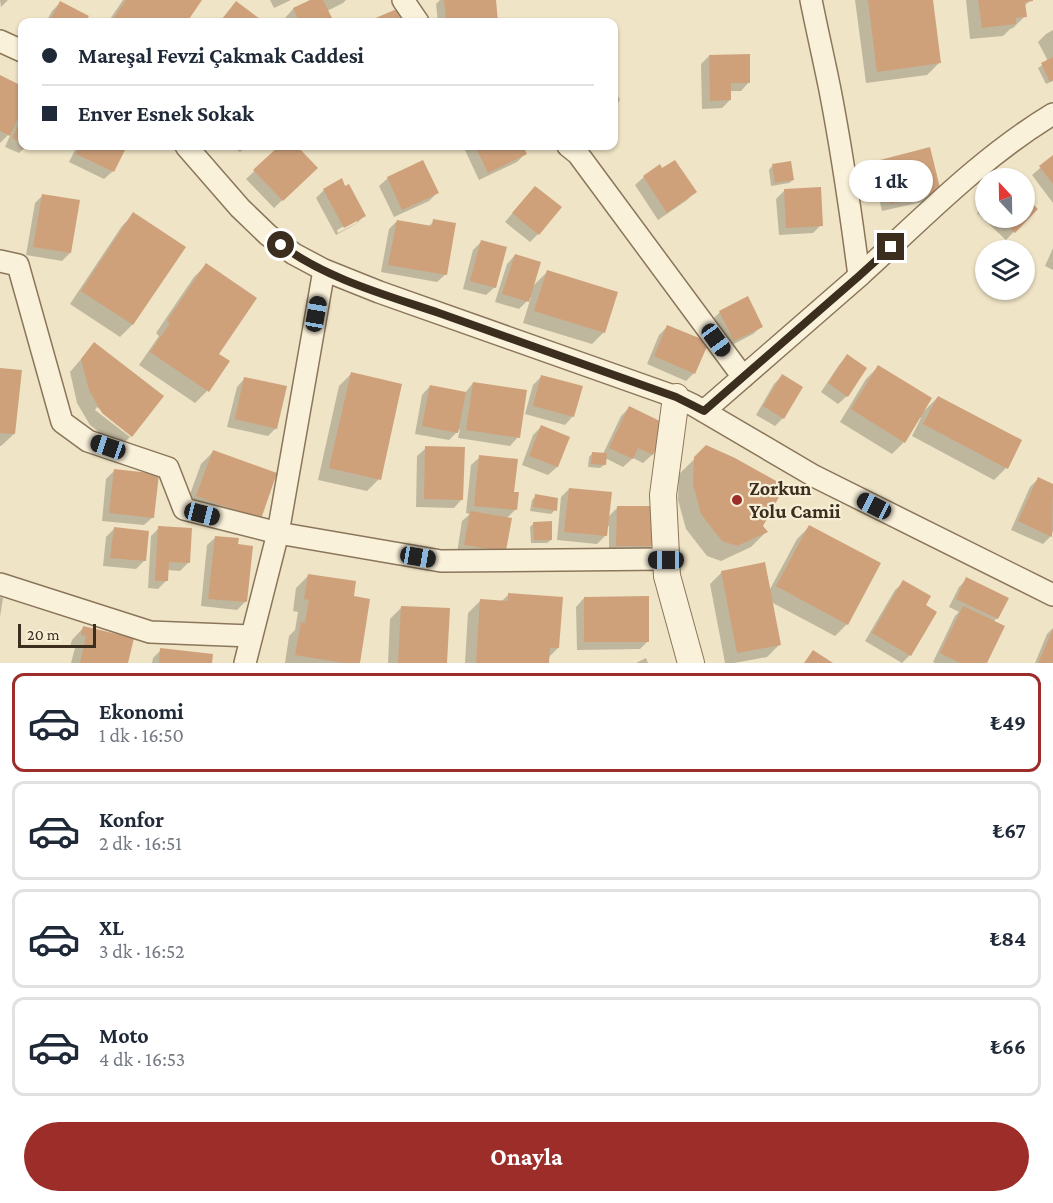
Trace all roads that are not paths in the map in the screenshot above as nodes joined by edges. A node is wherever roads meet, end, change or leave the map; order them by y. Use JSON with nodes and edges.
{"nodes":[{"id":1,"x":403,"y":0,"type":"edge"},
{"id":2,"x":811,"y":0,"type":"edge"},
{"id":3,"x":415,"y":18,"type":"edge"},
{"id":4,"x":0,"y":40,"type":"edge"},
{"id":5,"x":18,"y":49,"type":"edge"},
{"id":6,"x":1053,"y":114,"type":"edge"},
{"id":7,"x":190,"y":150,"type":"edge"},
{"id":8,"x":573,"y":150,"type":"edge"},
{"id":9,"x":0,"y":261,"type":"edge"},
{"id":10,"x":324,"y":270,"type":"junction"},
{"id":11,"x":859,"y":276,"type":"junction"},
{"id":12,"x":743,"y":377,"type":"junction"},
{"id":13,"x":676,"y":397,"type":"junction"},
{"id":14,"x":704,"y":411,"type":"junction"},
{"id":15,"x":278,"y":533,"type":"junction"},
{"id":16,"x":666,"y":560,"type":"junction"},
{"id":17,"x":0,"y":584,"type":"edge"},
{"id":18,"x":1053,"y":595,"type":"edge"},
{"id":19,"x":251,"y":636,"type":"junction"},
{"id":20,"x":250,"y":662,"type":"edge"},
{"id":21,"x":691,"y":663,"type":"edge"}],
"edges":[{"from":1,"to":3,"type":"street"},
{"from":2,"to":11,"type":"street"},
{"from":4,"to":5,"type":"street"},
{"from":6,"to":11,"type":"street"},
{"from":7,"to":10,"type":"street"},
{"from":8,"to":12,"type":"street"},
{"from":9,"to":15,"type":"street"},
{"from":10,"to":13,"type":"street"},
{"from":10,"to":15,"type":"street"},
{"from":11,"to":12,"type":"street"},
{"from":12,"to":14,"type":"street"},
{"from":13,"to":14,"type":"street"},
{"from":13,"to":16,"type":"street"},
{"from":14,"to":18,"type":"street"},
{"from":15,"to":16,"type":"street"},
{"from":15,"to":19,"type":"street"},
{"from":16,"to":21,"type":"street"},
{"from":17,"to":19,"type":"street"},
{"from":19,"to":20,"type":"street"}]}
